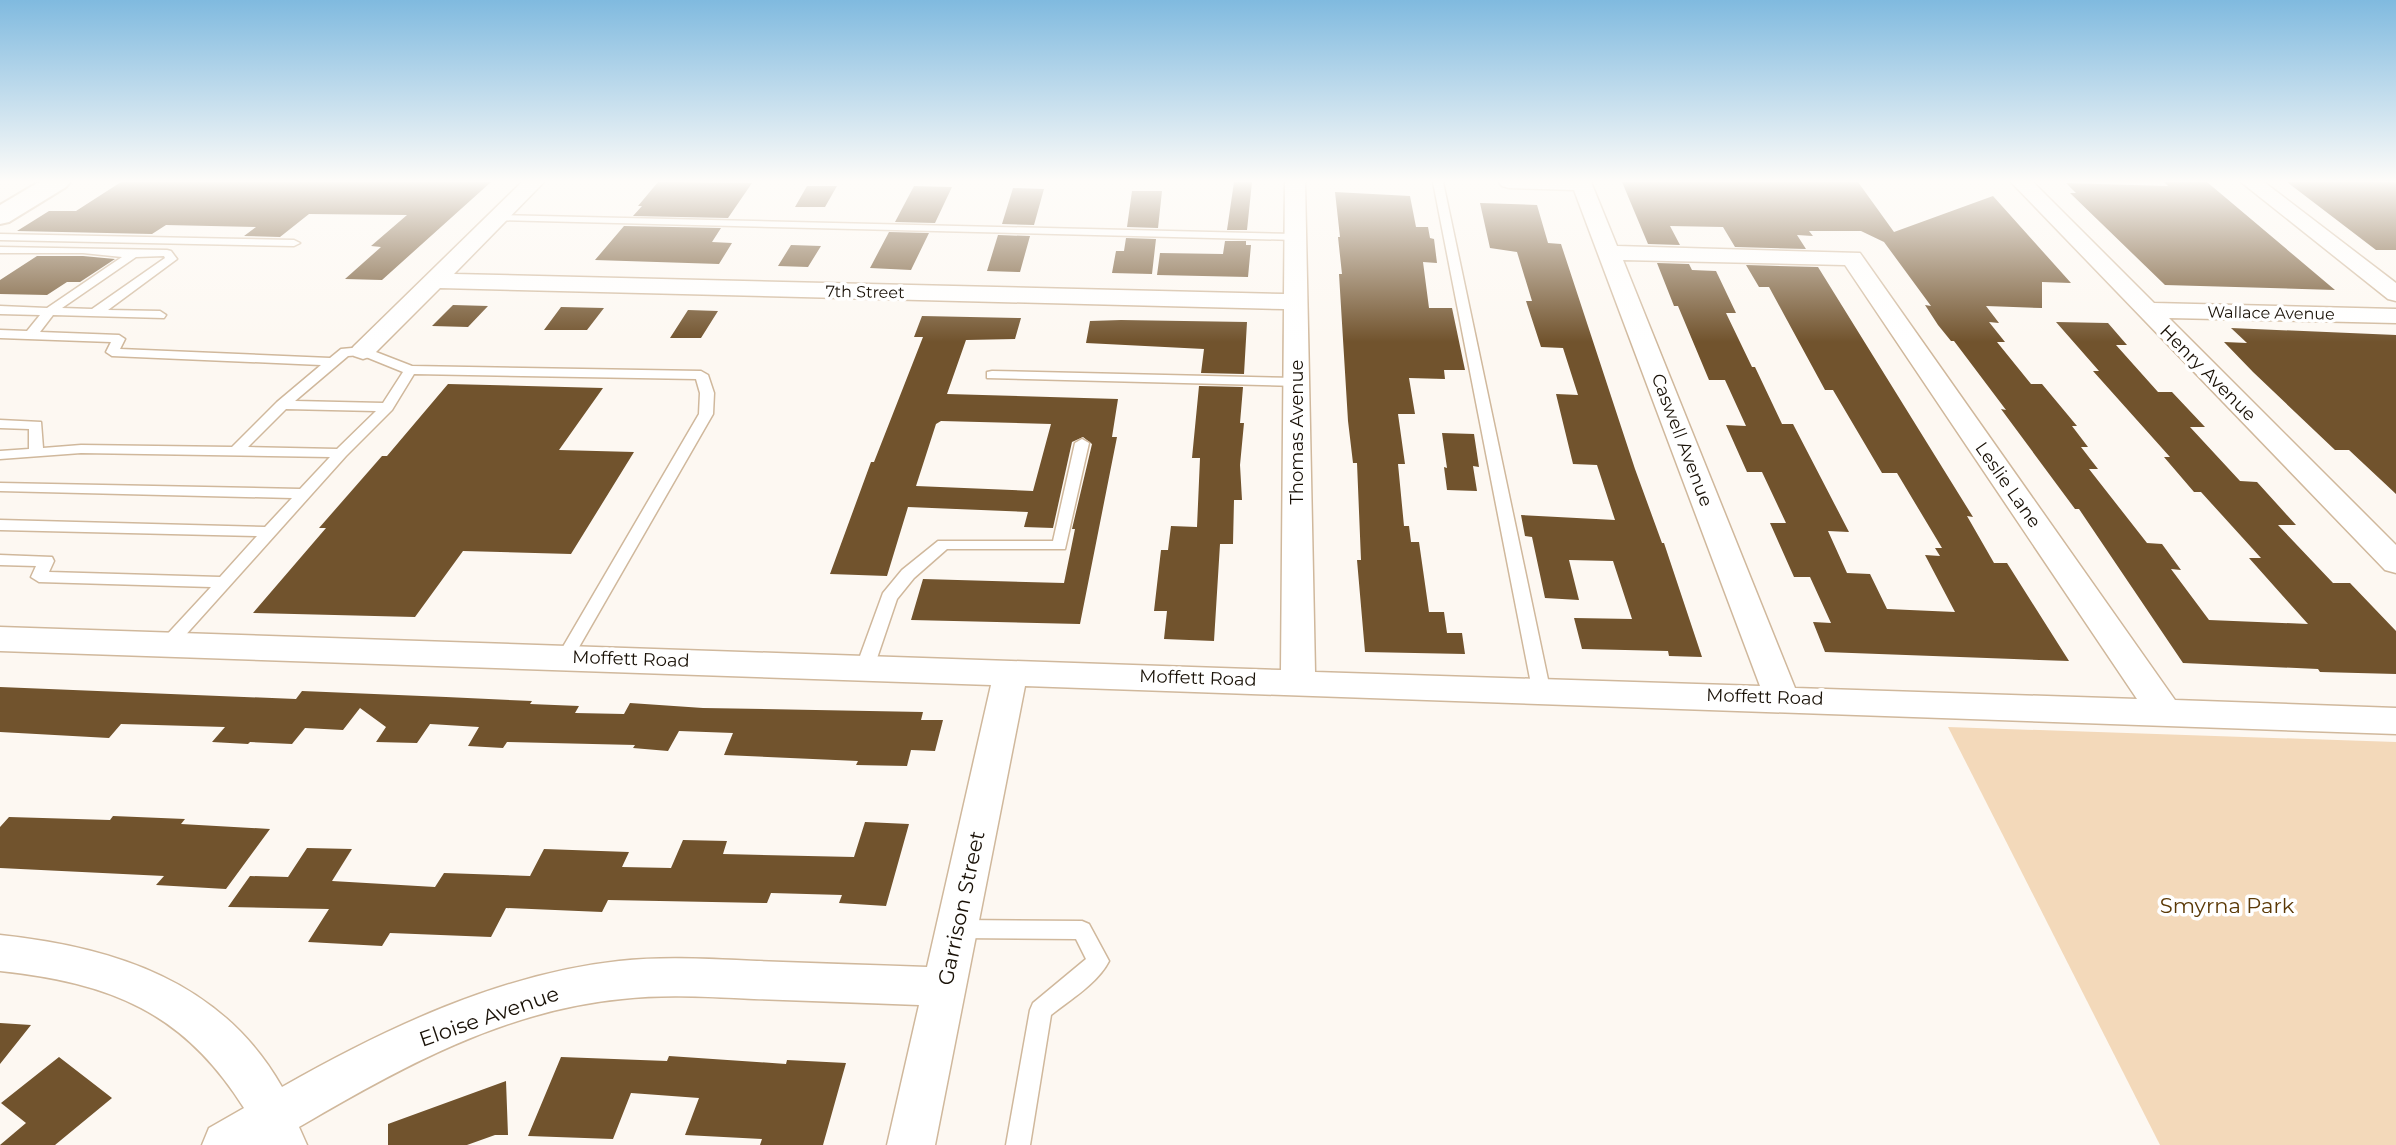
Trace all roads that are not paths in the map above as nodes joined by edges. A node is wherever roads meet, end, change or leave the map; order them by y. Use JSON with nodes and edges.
{"nodes":[{"id":1,"x":479,"y":235,"type":"edge"},
{"id":2,"x":1230,"y":235,"type":"edge"},
{"id":3,"x":1449,"y":235,"type":"edge"},
{"id":4,"x":1602,"y":235,"type":"edge"},
{"id":5,"x":2074,"y":235,"type":"edge"},
{"id":6,"x":2320,"y":235,"type":"edge"},
{"id":7,"x":0,"y":237,"type":"edge"},
{"id":8,"x":1296,"y":237,"type":"joint"},
{"id":9,"x":294,"y":243,"type":"dead end"},
{"id":10,"x":0,"y":250,"type":"edge"},
{"id":11,"x":13,"y":250,"type":"junction"},
{"id":12,"x":1609,"y":253,"type":"junction"},
{"id":13,"x":133,"y":254,"type":"junction"},
{"id":14,"x":0,"y":259,"type":"edge"},
{"id":15,"x":432,"y":281,"type":"junction"},
{"id":16,"x":2396,"y":294,"type":"edge"},
{"id":17,"x":1297,"y":302,"type":"junction"},
{"id":18,"x":0,"y":310,"type":"edge"},
{"id":19,"x":2147,"y":310,"type":"junction"},
{"id":20,"x":49,"y":312,"type":"junction"},
{"id":21,"x":94,"y":313,"type":"junction"},
{"id":22,"x":160,"y":315,"type":"dead end"},
{"id":23,"x":2396,"y":316,"type":"edge"},
{"id":24,"x":0,"y":334,"type":"edge"},
{"id":25,"x":31,"y":335,"type":"junction"},
{"id":26,"x":363,"y":351,"type":"junction"},
{"id":27,"x":333,"y":362,"type":"junction"},
{"id":28,"x":410,"y":370,"type":"junction"},
{"id":29,"x":992,"y":375,"type":"dead end"},
{"id":30,"x":1297,"y":382,"type":"junction"},
{"id":31,"x":282,"y":405,"type":"junction"},
{"id":32,"x":387,"y":407,"type":"junction"},
{"id":33,"x":0,"y":424,"type":"edge"},
{"id":34,"x":1082,"y":443,"type":"dead end"},
{"id":35,"x":236,"y":451,"type":"junction"},
{"id":36,"x":36,"y":452,"type":"junction"},
{"id":37,"x":341,"y":453,"type":"junction"},
{"id":38,"x":4,"y":458,"type":"edge"},
{"id":39,"x":0,"y":487,"type":"edge"},
{"id":40,"x":304,"y":494,"type":"junction"},
{"id":41,"x":0,"y":525,"type":"edge"},
{"id":42,"x":269,"y":532,"type":"junction"},
{"id":43,"x":0,"y":561,"type":"edge"},
{"id":44,"x":2396,"y":563,"type":"edge"},
{"id":45,"x":224,"y":582,"type":"junction"},
{"id":46,"x":0,"y":639,"type":"edge"},
{"id":47,"x":167,"y":645,"type":"junction"},
{"id":48,"x":565,"y":657,"type":"junction"},
{"id":49,"x":865,"y":667,"type":"junction"},
{"id":50,"x":1011,"y":671,"type":"junction"},
{"id":51,"x":1298,"y":681,"type":"junction"},
{"id":52,"x":1541,"y":690,"type":"junction"},
{"id":53,"x":1782,"y":698,"type":"junction"},
{"id":54,"x":2164,"y":712,"type":"junction"},
{"id":55,"x":2396,"y":720,"type":"edge"},
{"id":56,"x":958,"y":929,"type":"junction"},
{"id":57,"x":0,"y":953,"type":"edge"},
{"id":58,"x":945,"y":987,"type":"junction"},
{"id":59,"x":279,"y":1130,"type":"edge"},
{"id":60,"x":226,"y":1145,"type":"edge"},
{"id":61,"x":911,"y":1145,"type":"edge"},
{"id":62,"x":1018,"y":1145,"type":"edge"}],
"edges":[{"from":1,"to":15,"type":"street"},
{"from":2,"to":8,"type":"lane"},
{"from":3,"to":52,"type":"lane"},
{"from":4,"to":12,"type":"street","name":"Caswell Avenue"},
{"from":5,"to":19,"type":"street","name":"Henry Avenue"},
{"from":6,"to":16,"type":"street"},
{"from":7,"to":9,"type":"lane"},
{"from":8,"to":17,"type":"street","name":"Thomas Avenue"},
{"from":10,"to":11,"type":"lane"},
{"from":11,"to":13,"type":"lane"},
{"from":11,"to":14,"type":"lane"},
{"from":12,"to":53,"type":"street","name":"Caswell Avenue"},
{"from":12,"to":54,"type":"street","name":"Leslie Lane"},
{"from":13,"to":20,"type":"lane"},
{"from":13,"to":21,"type":"lane"},
{"from":15,"to":17,"type":"street","name":"7th Street"},
{"from":15,"to":26,"type":"street"},
{"from":17,"to":30,"type":"street","name":"Thomas Avenue"},
{"from":18,"to":20,"type":"lane"},
{"from":19,"to":23,"type":"street","name":"Wallace Avenue"},
{"from":19,"to":44,"type":"street","name":"Henry Avenue"},
{"from":20,"to":21,"type":"lane"},
{"from":20,"to":25,"type":"lane"},
{"from":21,"to":22,"type":"lane"},
{"from":24,"to":25,"type":"lane"},
{"from":25,"to":27,"type":"lane"},
{"from":26,"to":27,"type":"lane"},
{"from":26,"to":28,"type":"lane"},
{"from":27,"to":31,"type":"lane"},
{"from":28,"to":32,"type":"lane"},
{"from":28,"to":48,"type":"lane"},
{"from":29,"to":30,"type":"lane"},
{"from":30,"to":51,"type":"street","name":"Thomas Avenue"},
{"from":31,"to":32,"type":"lane"},
{"from":31,"to":35,"type":"lane"},
{"from":32,"to":37,"type":"lane"},
{"from":33,"to":36,"type":"lane"},
{"from":34,"to":49,"type":"lane"},
{"from":35,"to":36,"type":"lane"},
{"from":35,"to":37,"type":"lane"},
{"from":36,"to":38,"type":"lane"},
{"from":37,"to":40,"type":"lane"},
{"from":39,"to":40,"type":"lane"},
{"from":40,"to":42,"type":"lane"},
{"from":41,"to":42,"type":"lane"},
{"from":42,"to":45,"type":"lane"},
{"from":43,"to":45,"type":"lane"},
{"from":45,"to":47,"type":"lane"},
{"from":46,"to":47,"type":"street","name":"Moffett Road"},
{"from":47,"to":48,"type":"street","name":"Moffett Road"},
{"from":48,"to":49,"type":"street","name":"Moffett Road"},
{"from":49,"to":50,"type":"street","name":"Moffett Road"},
{"from":50,"to":51,"type":"street","name":"Moffett Road"},
{"from":50,"to":56,"type":"street","name":"Garrison Street"},
{"from":51,"to":52,"type":"street","name":"Moffett Road"},
{"from":52,"to":53,"type":"street","name":"Moffett Road"},
{"from":53,"to":54,"type":"street","name":"Moffett Road"},
{"from":54,"to":55,"type":"street","name":"Moffett Road"},
{"from":56,"to":58,"type":"street","name":"Garrison Street"},
{"from":56,"to":62,"type":"lane"},
{"from":57,"to":59,"type":"street"},
{"from":58,"to":59,"type":"street","name":"Eloise Avenue"},
{"from":58,"to":61,"type":"street","name":"Garrison Street"},
{"from":59,"to":60,"type":"street","name":"Eloise Avenue"}]}
